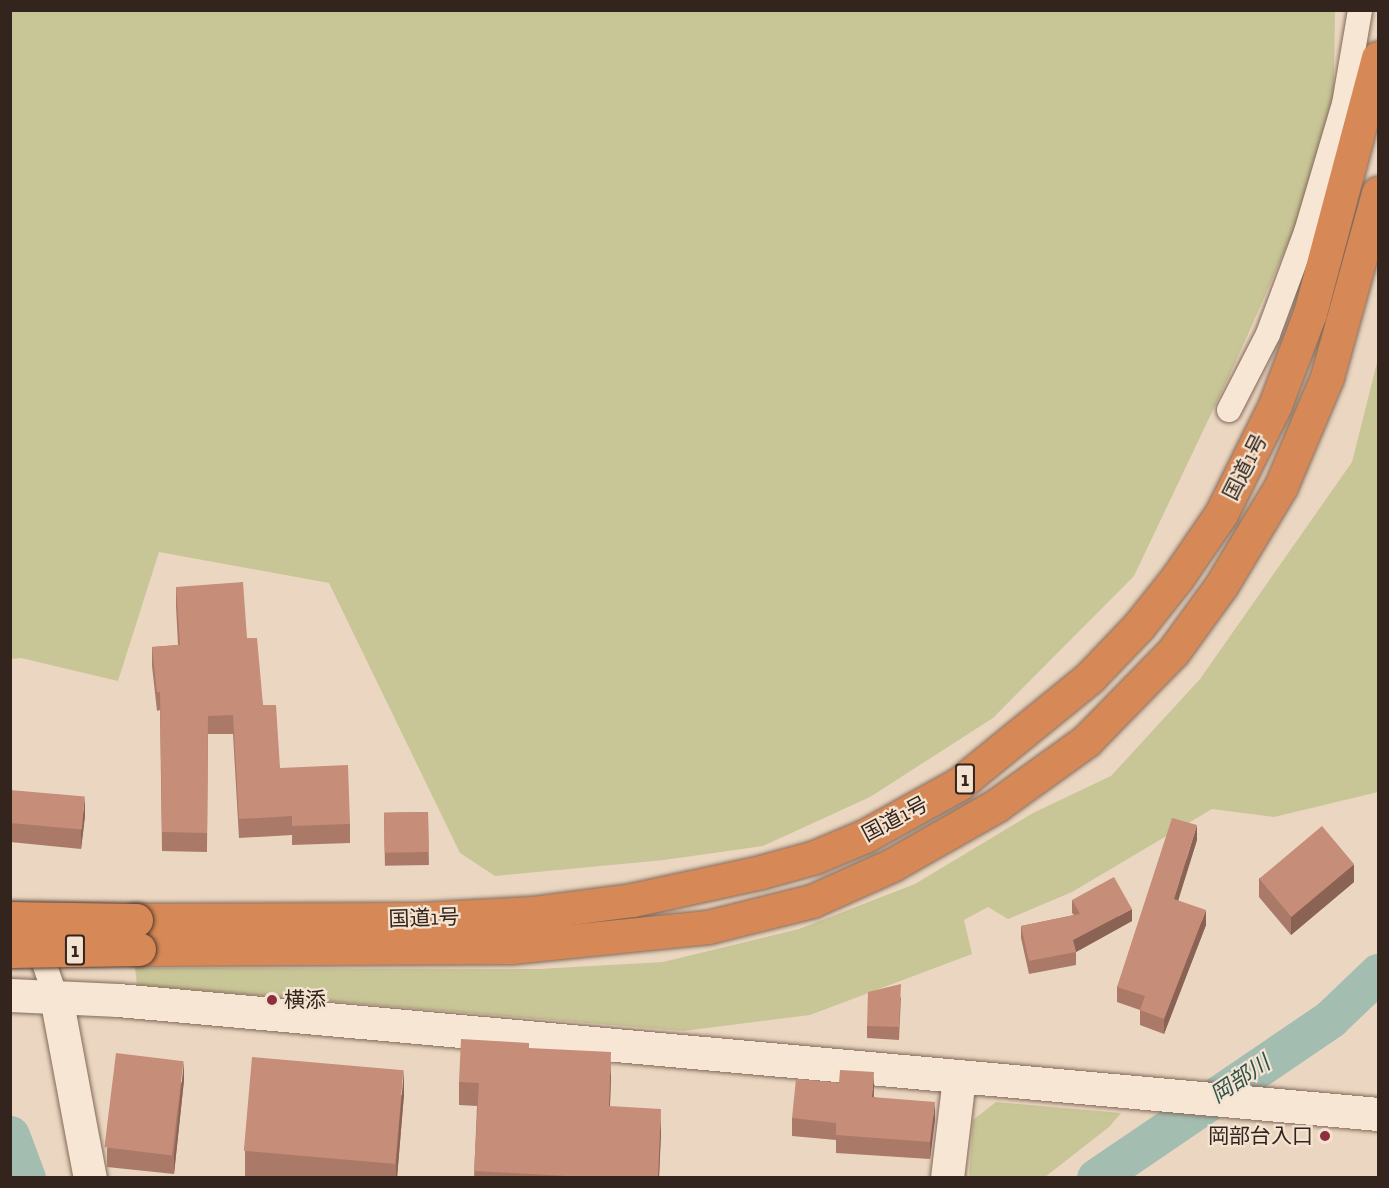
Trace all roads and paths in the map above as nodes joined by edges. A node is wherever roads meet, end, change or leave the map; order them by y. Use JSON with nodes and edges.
{"nodes":[{"id":1,"x":1359,"y":10,"type":"edge"},
{"id":2,"x":1378,"y":58,"type":"edge"},
{"id":3,"x":1378,"y":193,"type":"edge"},
{"id":4,"x":1229,"y":410,"type":"dead end"},
{"id":5,"x":10,"y":913,"type":"edge"},
{"id":6,"x":10,"y":918,"type":"edge"},
{"id":7,"x":137,"y":934,"type":"junction"},
{"id":8,"x":10,"y":951,"type":"edge"},
{"id":9,"x":11,"y":995,"type":"edge"},
{"id":10,"x":56,"y":997,"type":"junction"},
{"id":11,"x":959,"y":1077,"type":"junction"},
{"id":12,"x":1378,"y":1114,"type":"edge"},
{"id":13,"x":90,"y":1178,"type":"edge"},
{"id":14,"x":947,"y":1178,"type":"edge"}],
"edges":[{"from":1,"to":4,"type":"street"},
{"from":2,"to":7,"type":"highway","name":"国道1号","number":"1"},
{"from":3,"to":7,"type":"highway","name":"国道1号","number":"1"},
{"from":5,"to":10,"type":"street"},
{"from":6,"to":7,"type":"highway","name":"国道1号","number":"1","bridge":true},
{"from":7,"to":8,"type":"highway","name":"国道1号","number":"1","bridge":true},
{"from":9,"to":10,"type":"street"},
{"from":10,"to":11,"type":"street"},
{"from":10,"to":13,"type":"street"},
{"from":11,"to":12,"type":"street"},
{"from":11,"to":14,"type":"street"}]}
